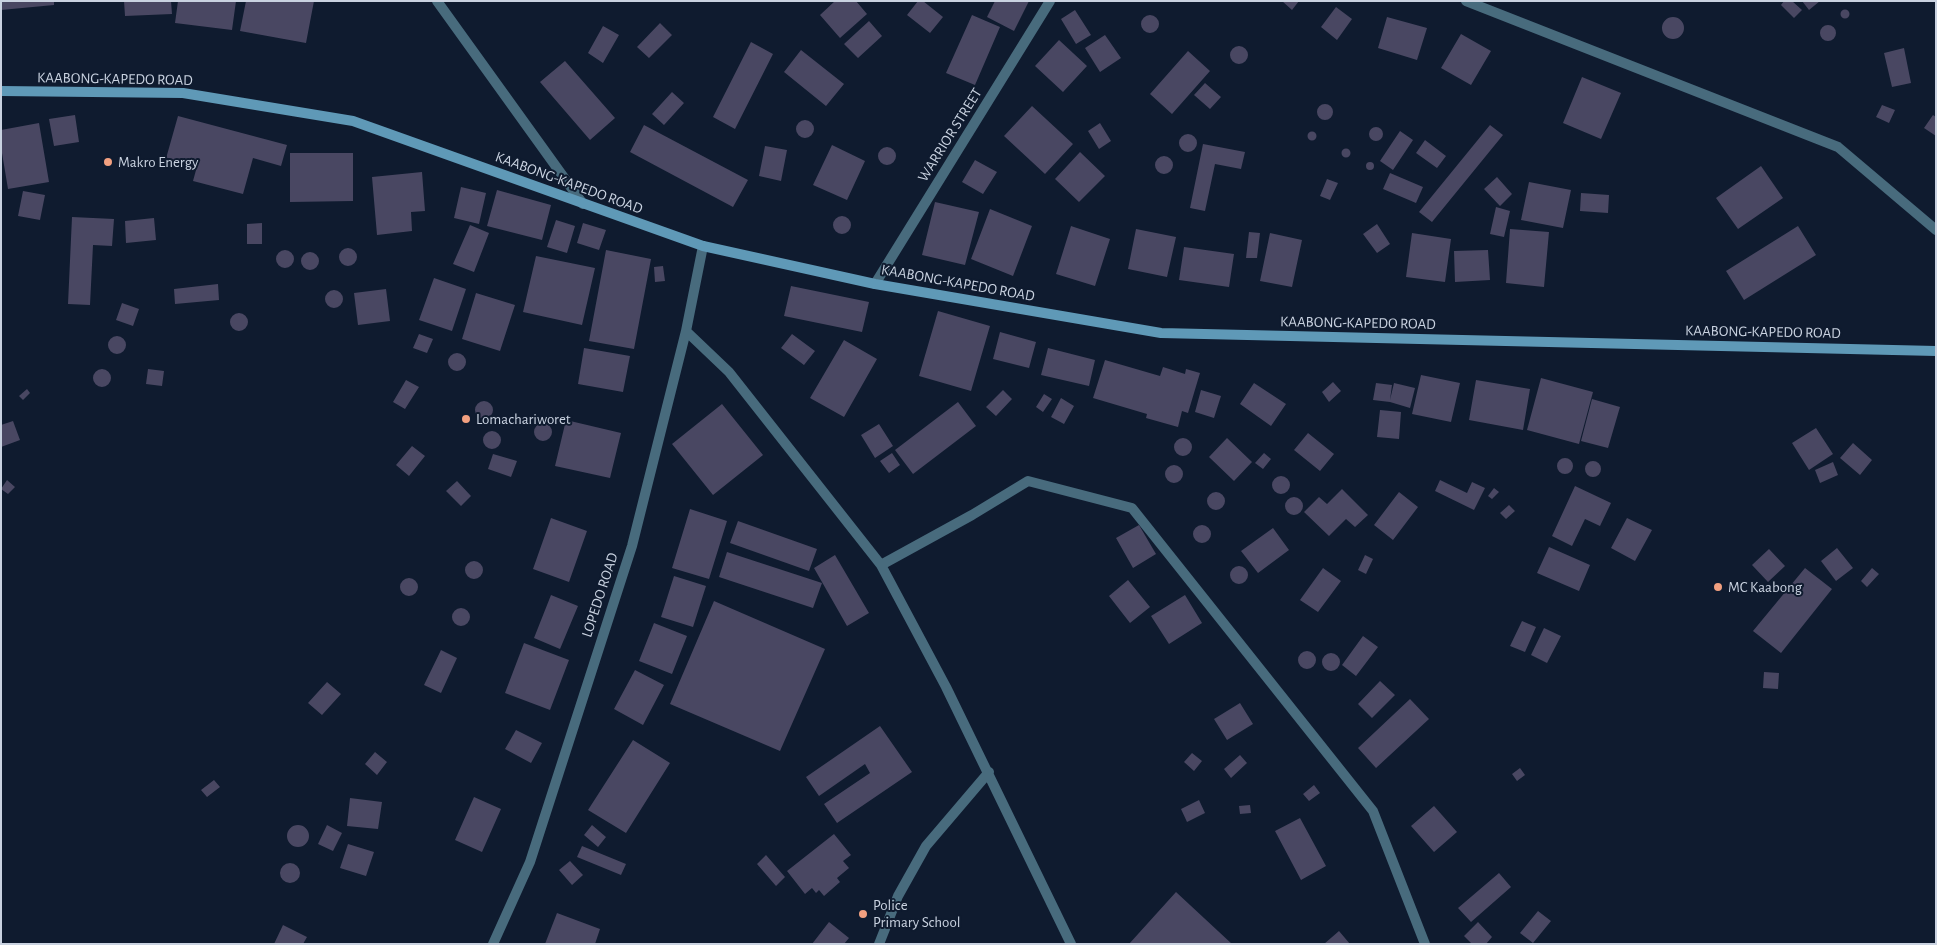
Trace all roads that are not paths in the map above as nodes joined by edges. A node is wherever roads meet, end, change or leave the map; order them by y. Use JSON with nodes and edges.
{"nodes":[{"id":1,"x":437,"y":1,"type":"edge"},
{"id":2,"x":1050,"y":1,"type":"edge"},
{"id":3,"x":1466,"y":1,"type":"edge"},
{"id":4,"x":1,"y":91,"type":"edge"},
{"id":5,"x":584,"y":204,"type":"junction"},
{"id":6,"x":1936,"y":230,"type":"edge"},
{"id":7,"x":703,"y":246,"type":"junction"},
{"id":8,"x":876,"y":284,"type":"junction"},
{"id":9,"x":686,"y":331,"type":"junction"},
{"id":10,"x":1936,"y":351,"type":"edge"},
{"id":11,"x":881,"y":565,"type":"junction"},
{"id":12,"x":989,"y":772,"type":"junction"},
{"id":13,"x":493,"y":944,"type":"edge"},
{"id":14,"x":879,"y":944,"type":"edge"},
{"id":15,"x":1070,"y":944,"type":"edge"},
{"id":16,"x":1425,"y":944,"type":"edge"}],
"edges":[{"from":1,"to":5,"type":"street"},
{"from":2,"to":8,"type":"street","name":"WARRIOR STREET"},
{"from":3,"to":6,"type":"street"},
{"from":4,"to":5,"type":"main road","name":"KAABONG-KAPEDO ROAD"},
{"from":5,"to":7,"type":"main road","name":"KAABONG-KAPEDO ROAD"},
{"from":7,"to":8,"type":"main road","name":"KAABONG-KAPEDO ROAD"},
{"from":7,"to":9,"type":"street","name":"LOPEDO ROAD"},
{"from":8,"to":10,"type":"main road","name":"KAABONG-KAPEDO ROAD"},
{"from":9,"to":11,"type":"street"},
{"from":9,"to":13,"type":"street","name":"LOPEDO ROAD"},
{"from":11,"to":12,"type":"street"},
{"from":11,"to":16,"type":"street"},
{"from":12,"to":14,"type":"street"},
{"from":12,"to":15,"type":"street"}]}
